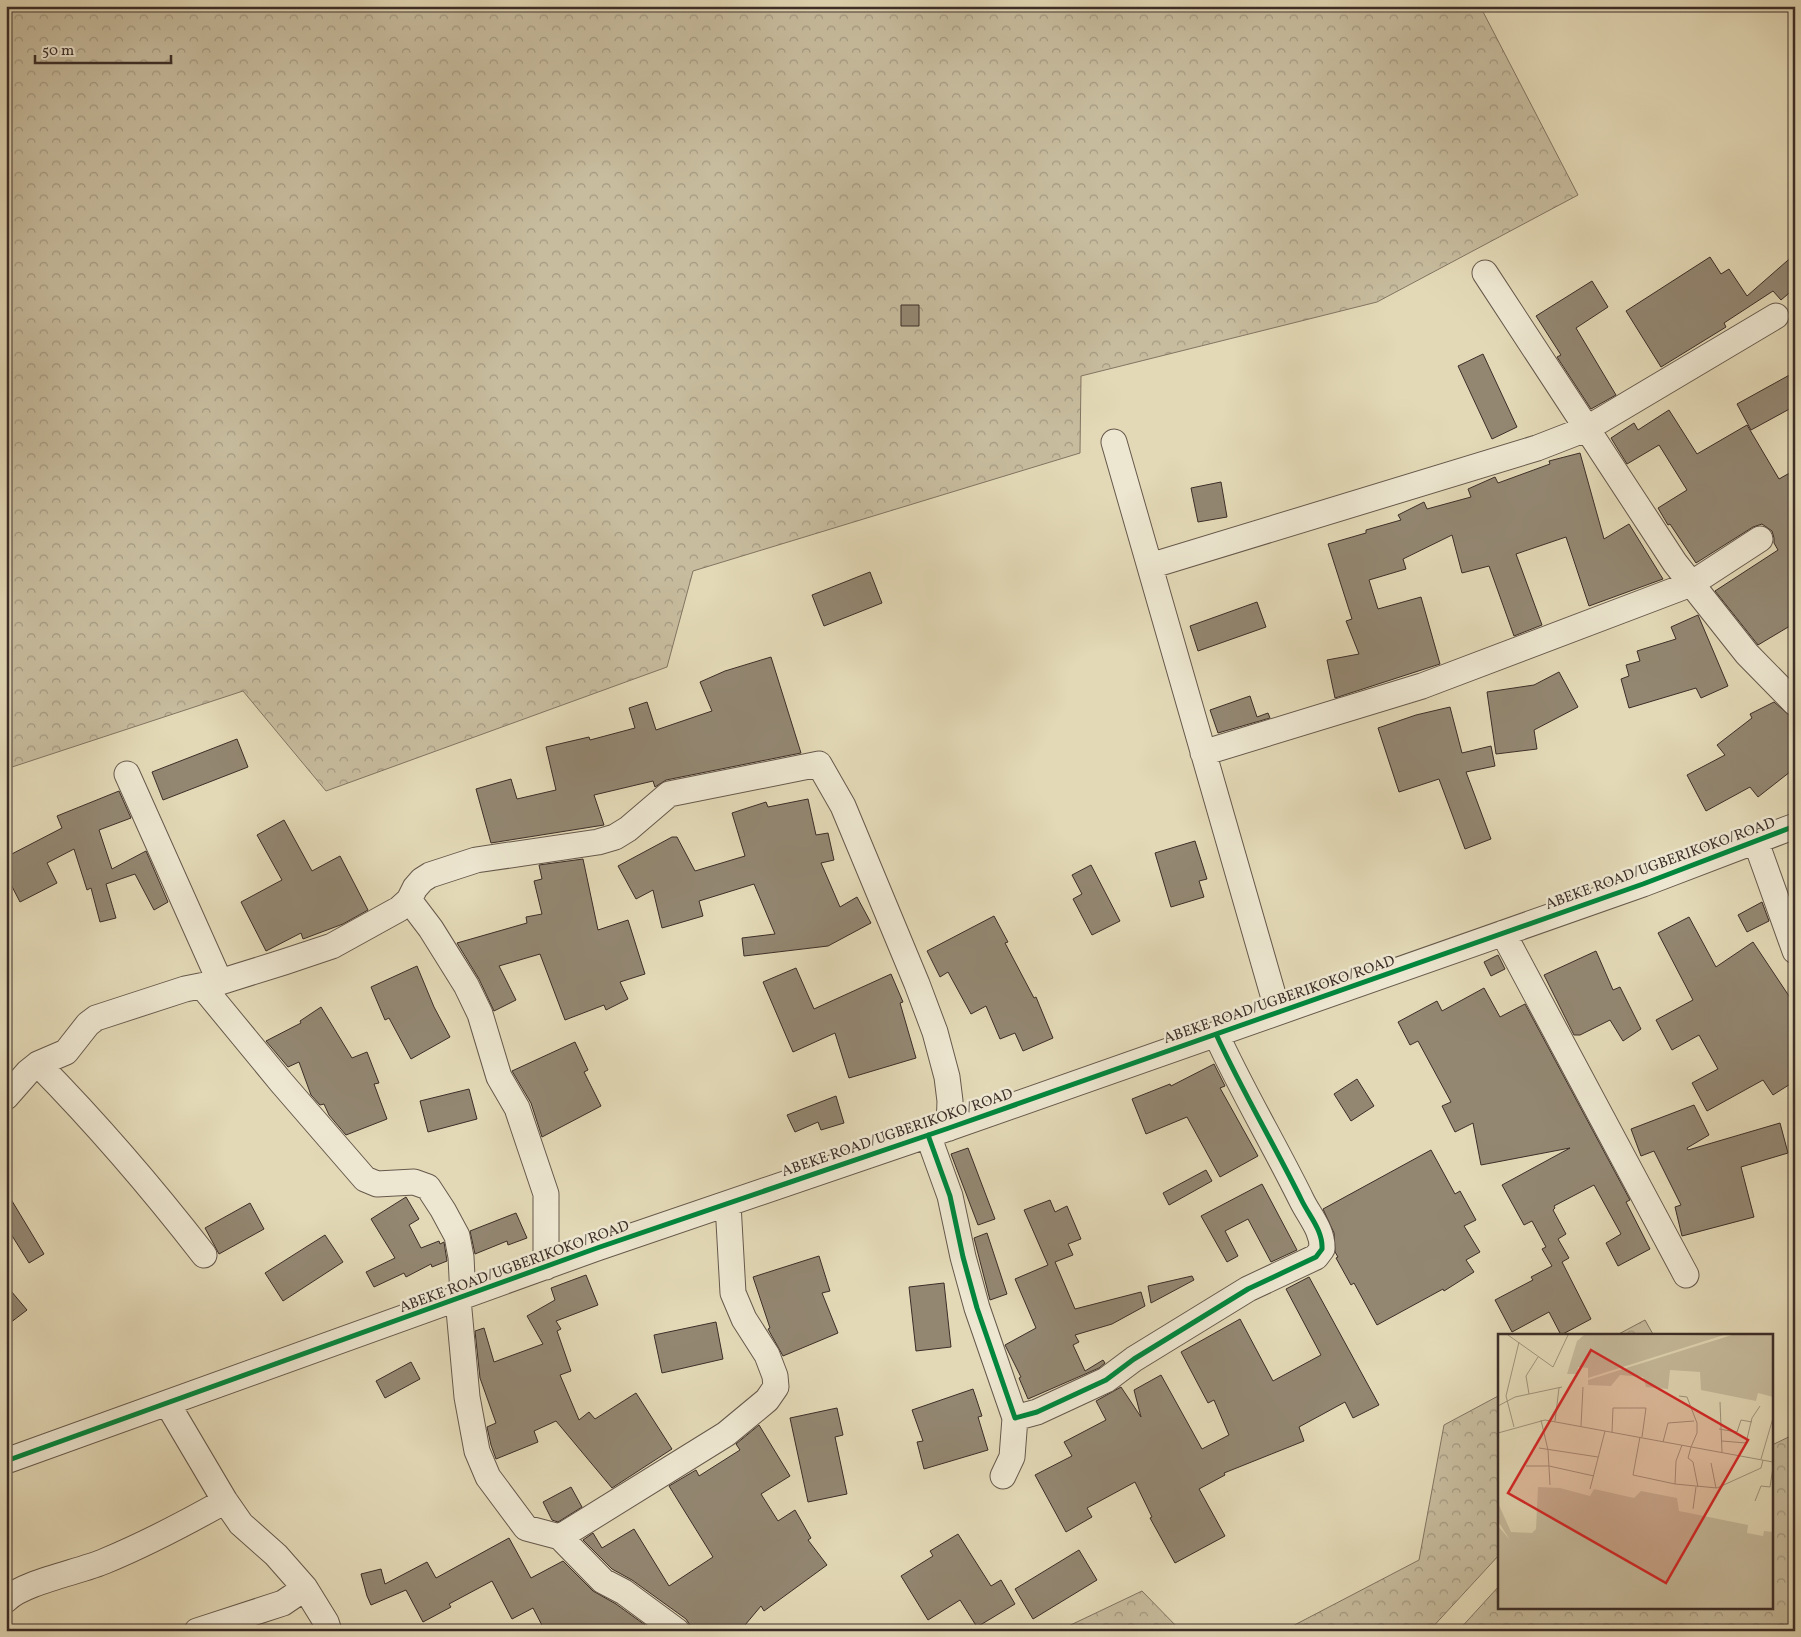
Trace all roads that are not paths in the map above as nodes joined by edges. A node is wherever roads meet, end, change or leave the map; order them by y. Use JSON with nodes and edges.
{"nodes":[{"id":1,"x":1484,"y":273,"type":"dead end"},
{"id":2,"x":1776,"y":316,"type":"dead end"},
{"id":3,"x":1586,"y":429,"type":"junction"},
{"id":4,"x":1114,"y":442,"type":"dead end"},
{"id":5,"x":1760,"y":539,"type":"dead end"},
{"id":6,"x":1150,"y":566,"type":"junction"},
{"id":7,"x":1691,"y":584,"type":"junction"},
{"id":8,"x":1795,"y":703,"type":"edge"},
{"id":9,"x":1204,"y":753,"type":"junction"},
{"id":10,"x":127,"y":774,"type":"dead end"},
{"id":11,"x":1795,"y":826,"type":"edge"},
{"id":12,"x":1756,"y":842,"type":"junction"},
{"id":13,"x":409,"y":900,"type":"junction"},
{"id":14,"x":1504,"y":933,"type":"junction"},
{"id":15,"x":1795,"y":951,"type":"edge"},
{"id":16,"x":211,"y":984,"type":"junction"},
{"id":17,"x":1278,"y":1012,"type":"junction"},
{"id":18,"x":1216,"y":1034,"type":"junction"},
{"id":19,"x":38,"y":1064,"type":"junction"},
{"id":20,"x":6,"y":1097,"type":"edge"},
{"id":21,"x":938,"y":1132,"type":"junction"},
{"id":22,"x":728,"y":1204,"type":"junction"},
{"id":23,"x":204,"y":1255,"type":"dead end"},
{"id":24,"x":546,"y":1267,"type":"junction"},
{"id":25,"x":1686,"y":1275,"type":"dead end"},
{"id":26,"x":460,"y":1298,"type":"junction"},
{"id":27,"x":167,"y":1403,"type":"junction"},
{"id":28,"x":1015,"y":1418,"type":"junction"},
{"id":29,"x":6,"y":1461,"type":"edge"},
{"id":30,"x":1003,"y":1476,"type":"dead end"},
{"id":31,"x":225,"y":1501,"type":"junction"},
{"id":32,"x":560,"y":1537,"type":"junction"},
{"id":33,"x":304,"y":1588,"type":"junction"},
{"id":34,"x":6,"y":1600,"type":"edge"},
{"id":35,"x":197,"y":1631,"type":"edge"},
{"id":36,"x":329,"y":1631,"type":"edge"},
{"id":37,"x":676,"y":1631,"type":"edge"}],
"edges":[{"from":1,"to":3,"type":"street"},
{"from":2,"to":3,"type":"street"},
{"from":3,"to":6,"type":"street"},
{"from":3,"to":7,"type":"street"},
{"from":4,"to":6,"type":"street"},
{"from":5,"to":7,"type":"street"},
{"from":6,"to":9,"type":"street"},
{"from":7,"to":8,"type":"street"},
{"from":7,"to":9,"type":"street"},
{"from":9,"to":17,"type":"street"},
{"from":10,"to":16,"type":"street"},
{"from":11,"to":12,"type":"street","name":"ABEKE ROAD/UGBERIKOKO/ROAD"},
{"from":12,"to":14,"type":"street","name":"ABEKE ROAD/UGBERIKOKO/ROAD"},
{"from":12,"to":15,"type":"street"},
{"from":13,"to":16,"type":"street"},
{"from":13,"to":21,"type":"street"},
{"from":13,"to":24,"type":"street"},
{"from":14,"to":17,"type":"street","name":"ABEKE ROAD/UGBERIKOKO/ROAD"},
{"from":14,"to":25,"type":"street"},
{"from":16,"to":19,"type":"street"},
{"from":16,"to":26,"type":"street"},
{"from":17,"to":18,"type":"street","name":"ABEKE ROAD/UGBERIKOKO/ROAD"},
{"from":18,"to":21,"type":"street","name":"ABEKE ROAD/UGBERIKOKO/ROAD"},
{"from":18,"to":28,"type":"street"},
{"from":19,"to":20,"type":"street"},
{"from":19,"to":23,"type":"street"},
{"from":21,"to":22,"type":"street","name":"ABEKE ROAD/UGBERIKOKO/ROAD"},
{"from":21,"to":28,"type":"street"},
{"from":22,"to":24,"type":"street","name":"ABEKE ROAD/UGBERIKOKO/ROAD"},
{"from":22,"to":32,"type":"street"},
{"from":24,"to":26,"type":"street","name":"ABEKE ROAD/UGBERIKOKO/ROAD"},
{"from":26,"to":27,"type":"street","name":"ABEKE ROAD/UGBERIKOKO/ROAD"},
{"from":26,"to":32,"type":"street"},
{"from":27,"to":29,"type":"street","name":"ABEKE ROAD/UGBERIKOKO/ROAD"},
{"from":27,"to":31,"type":"street"},
{"from":28,"to":30,"type":"street"},
{"from":31,"to":33,"type":"street"},
{"from":31,"to":34,"type":"street"},
{"from":32,"to":37,"type":"street"},
{"from":33,"to":35,"type":"street"},
{"from":33,"to":36,"type":"street"}]}
